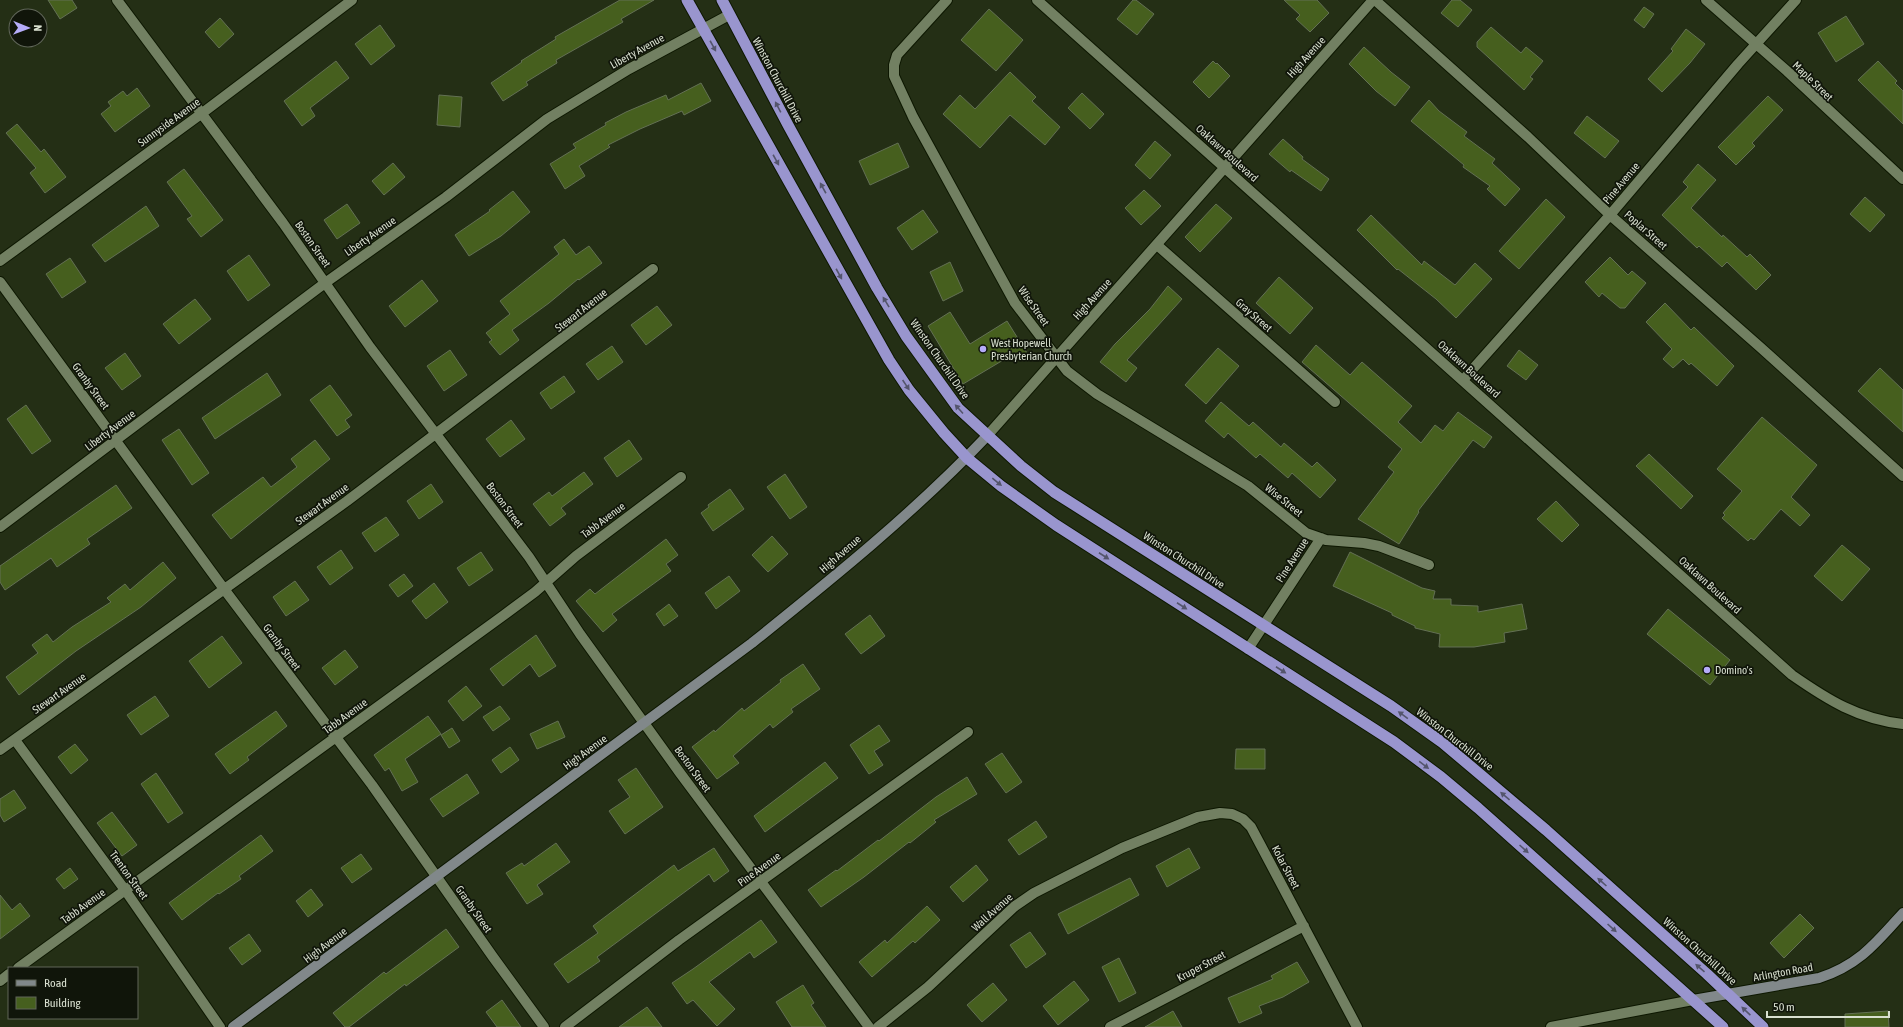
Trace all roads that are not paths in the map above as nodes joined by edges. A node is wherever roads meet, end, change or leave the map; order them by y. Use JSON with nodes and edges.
{"nodes":[{"id":1,"x":117,"y":0,"type":"edge"},
{"id":2,"x":352,"y":0,"type":"edge"},
{"id":3,"x":687,"y":0,"type":"edge"},
{"id":4,"x":722,"y":0,"type":"edge"},
{"id":5,"x":947,"y":0,"type":"edge"},
{"id":6,"x":1037,"y":0,"type":"edge"},
{"id":7,"x":1374,"y":0,"type":"edge"},
{"id":8,"x":1706,"y":0,"type":"edge"},
{"id":9,"x":1796,"y":0,"type":"edge"},
{"id":10,"x":729,"y":15,"type":"junction"},
{"id":11,"x":703,"y":29,"type":"junction"},
{"id":12,"x":1756,"y":44,"type":"junction"},
{"id":13,"x":201,"y":114,"type":"junction"},
{"id":14,"x":1224,"y":167,"type":"junction"},
{"id":15,"x":1903,"y":180,"type":"edge"},
{"id":16,"x":1610,"y":215,"type":"junction"},
{"id":17,"x":1157,"y":245,"type":"junction"},
{"id":18,"x":0,"y":261,"type":"edge"},
{"id":19,"x":653,"y":269,"type":"dead end"},
{"id":20,"x":0,"y":282,"type":"edge"},
{"id":21,"x":325,"y":283,"type":"junction"},
{"id":22,"x":1057,"y":357,"type":"junction"},
{"id":23,"x":1463,"y":380,"type":"junction"},
{"id":24,"x":1335,"y":402,"type":"dead end"},
{"id":25,"x":437,"y":433,"type":"junction"},
{"id":26,"x":987,"y":436,"type":"junction"},
{"id":27,"x":116,"y":441,"type":"junction"},
{"id":28,"x":966,"y":458,"type":"junction"},
{"id":29,"x":1902,"y":474,"type":"edge"},
{"id":30,"x":681,"y":476,"type":"dead end"},
{"id":31,"x":0,"y":527,"type":"edge"},
{"id":32,"x":1321,"y":538,"type":"junction"},
{"id":33,"x":1429,"y":566,"type":"dead end"},
{"id":34,"x":545,"y":582,"type":"junction"},
{"id":35,"x":224,"y":589,"type":"junction"},
{"id":36,"x":1263,"y":626,"type":"junction"},
{"id":37,"x":1248,"y":648,"type":"junction"},
{"id":38,"x":645,"y":723,"type":"junction"},
{"id":39,"x":1903,"y":724,"type":"edge"},
{"id":40,"x":968,"y":732,"type":"dead end"},
{"id":41,"x":336,"y":738,"type":"junction"},
{"id":42,"x":15,"y":740,"type":"junction"},
{"id":43,"x":0,"y":750,"type":"edge"},
{"id":44,"x":1138,"y":842,"type":"joint"},
{"id":45,"x":437,"y":876,"type":"junction"},
{"id":46,"x":762,"y":882,"type":"junction"},
{"id":47,"x":125,"y":890,"type":"junction"},
{"id":48,"x":1903,"y":913,"type":"edge"},
{"id":49,"x":1304,"y":926,"type":"junction"},
{"id":50,"x":19,"y":967,"type":"edge"},
{"id":51,"x":8,"y":975,"type":"edge"},
{"id":52,"x":0,"y":981,"type":"edge"},
{"id":53,"x":1728,"y":994,"type":"junction"},
{"id":54,"x":1693,"y":1000,"type":"junction"},
{"id":55,"x":220,"y":1027,"type":"edge"},
{"id":56,"x":233,"y":1027,"type":"edge"},
{"id":57,"x":544,"y":1027,"type":"edge"},
{"id":58,"x":565,"y":1027,"type":"edge"},
{"id":59,"x":870,"y":1027,"type":"edge"},
{"id":60,"x":878,"y":1027,"type":"edge"},
{"id":61,"x":1110,"y":1027,"type":"edge"},
{"id":62,"x":1357,"y":1027,"type":"edge"},
{"id":63,"x":1551,"y":1027,"type":"edge"},
{"id":64,"x":1723,"y":1027,"type":"edge"},
{"id":65,"x":1763,"y":1027,"type":"edge"}],
"edges":[{"from":1,"to":13,"type":"street","name":"Boston Street"},
{"from":2,"to":13,"type":"street","name":"Sunnyside Avenue"},
{"from":3,"to":11,"type":"highway"},
{"from":4,"to":10,"type":"highway","name":"Winston Churchill Drive"},
{"from":5,"to":22,"type":"street","name":"Wise Street"},
{"from":6,"to":14,"type":"street","name":"Oaklawn Boulevard"},
{"from":7,"to":14,"type":"street","name":"High Avenue"},
{"from":7,"to":16,"type":"street","name":"Poplar Street"},
{"from":8,"to":12,"type":"street","name":"Maple Street"},
{"from":9,"to":12,"type":"street","name":"Pine Avenue"},
{"from":10,"to":11,"type":"street","name":"Liberty Avenue"},
{"from":26,"to":10,"type":"highway","name":"Winston Churchill Drive","one_way":true},
{"from":11,"to":21,"type":"street","name":"Liberty Avenue"},
{"from":11,"to":28,"type":"highway","one_way":true},
{"from":12,"to":15,"type":"street","name":"Maple Street"},
{"from":12,"to":16,"type":"street","name":"Pine Avenue"},
{"from":13,"to":18,"type":"street","name":"Sunnyside Avenue"},
{"from":13,"to":21,"type":"street","name":"Boston Street"},
{"from":14,"to":17,"type":"street","name":"High Avenue"},
{"from":14,"to":23,"type":"street","name":"Oaklawn Boulevard"},
{"from":16,"to":23,"type":"street","name":"Pine Avenue"},
{"from":16,"to":29,"type":"street","name":"Poplar Street"},
{"from":17,"to":22,"type":"street","name":"High Avenue"},
{"from":17,"to":24,"type":"street","name":"Gray Street"},
{"from":19,"to":25,"type":"street","name":"Stewart Avenue"},
{"from":20,"to":27,"type":"street","name":"Granby Street"},
{"from":21,"to":25,"type":"street","name":"Boston Street"},
{"from":21,"to":27,"type":"street","name":"Liberty Avenue"},
{"from":22,"to":26,"type":"street","name":"High Avenue"},
{"from":22,"to":32,"type":"street","name":"Wise Street"},
{"from":23,"to":39,"type":"street","name":"Oaklawn Boulevard"},
{"from":25,"to":34,"type":"street","name":"Boston Street"},
{"from":25,"to":35,"type":"street","name":"Stewart Avenue"},
{"from":26,"to":28,"type":"main road","name":"High Avenue"},
{"from":26,"to":36,"type":"highway","name":"Winston Churchill Drive"},
{"from":27,"to":31,"type":"street","name":"Liberty Avenue"},
{"from":27,"to":35,"type":"street","name":"Granby Street"},
{"from":28,"to":37,"type":"highway","one_way":true},
{"from":28,"to":38,"type":"main road","name":"High Avenue"},
{"from":30,"to":34,"type":"street","name":"Tabb Avenue"},
{"from":32,"to":33,"type":"street","name":"Pine Avenue"},
{"from":32,"to":36,"type":"street","name":"Pine Avenue"},
{"from":34,"to":38,"type":"street","name":"Boston Street"},
{"from":34,"to":41,"type":"street","name":"Tabb Avenue"},
{"from":35,"to":41,"type":"street","name":"Granby Street"},
{"from":35,"to":42,"type":"street","name":"Stewart Avenue"},
{"from":36,"to":37,"type":"street","name":"Pine Avenue"},
{"from":53,"to":36,"type":"highway","name":"Winston Churchill Drive","one_way":true},
{"from":37,"to":54,"type":"highway","one_way":true},
{"from":38,"to":45,"type":"main road","name":"High Avenue"},
{"from":38,"to":46,"type":"street","name":"Boston Street"},
{"from":40,"to":46,"type":"street","name":"Pine Avenue"},
{"from":41,"to":45,"type":"street","name":"Granby Street"},
{"from":41,"to":47,"type":"street","name":"Tabb Avenue"},
{"from":42,"to":43,"type":"street","name":"Stewart Avenue"},
{"from":42,"to":47,"type":"street","name":"Trenton Street"},
{"from":44,"to":49,"type":"street","name":"Kolar Street"},
{"from":44,"to":60,"type":"street","name":"Wall Avenue"},
{"from":45,"to":56,"type":"main road","name":"High Avenue"},
{"from":45,"to":57,"type":"street","name":"Granby Street"},
{"from":46,"to":58,"type":"street","name":"Pine Avenue"},
{"from":46,"to":59,"type":"street","name":"Boston Street"},
{"from":47,"to":50,"type":"street","name":"Tabb Avenue"},
{"from":47,"to":55,"type":"street","name":"Trenton Street"},
{"from":48,"to":53,"type":"main road","name":"Arlington Road"},
{"from":49,"to":61,"type":"street","name":"Kruper Street"},
{"from":49,"to":62,"type":"street","name":"Kolar Street"},
{"from":51,"to":52,"type":"street"},
{"from":53,"to":54,"type":"main road","name":"Arlington Road"},
{"from":65,"to":53,"type":"highway","name":"Winston Churchill Drive","one_way":true},
{"from":54,"to":63,"type":"street","name":"Arlington Road"},
{"from":54,"to":64,"type":"highway"}]}
